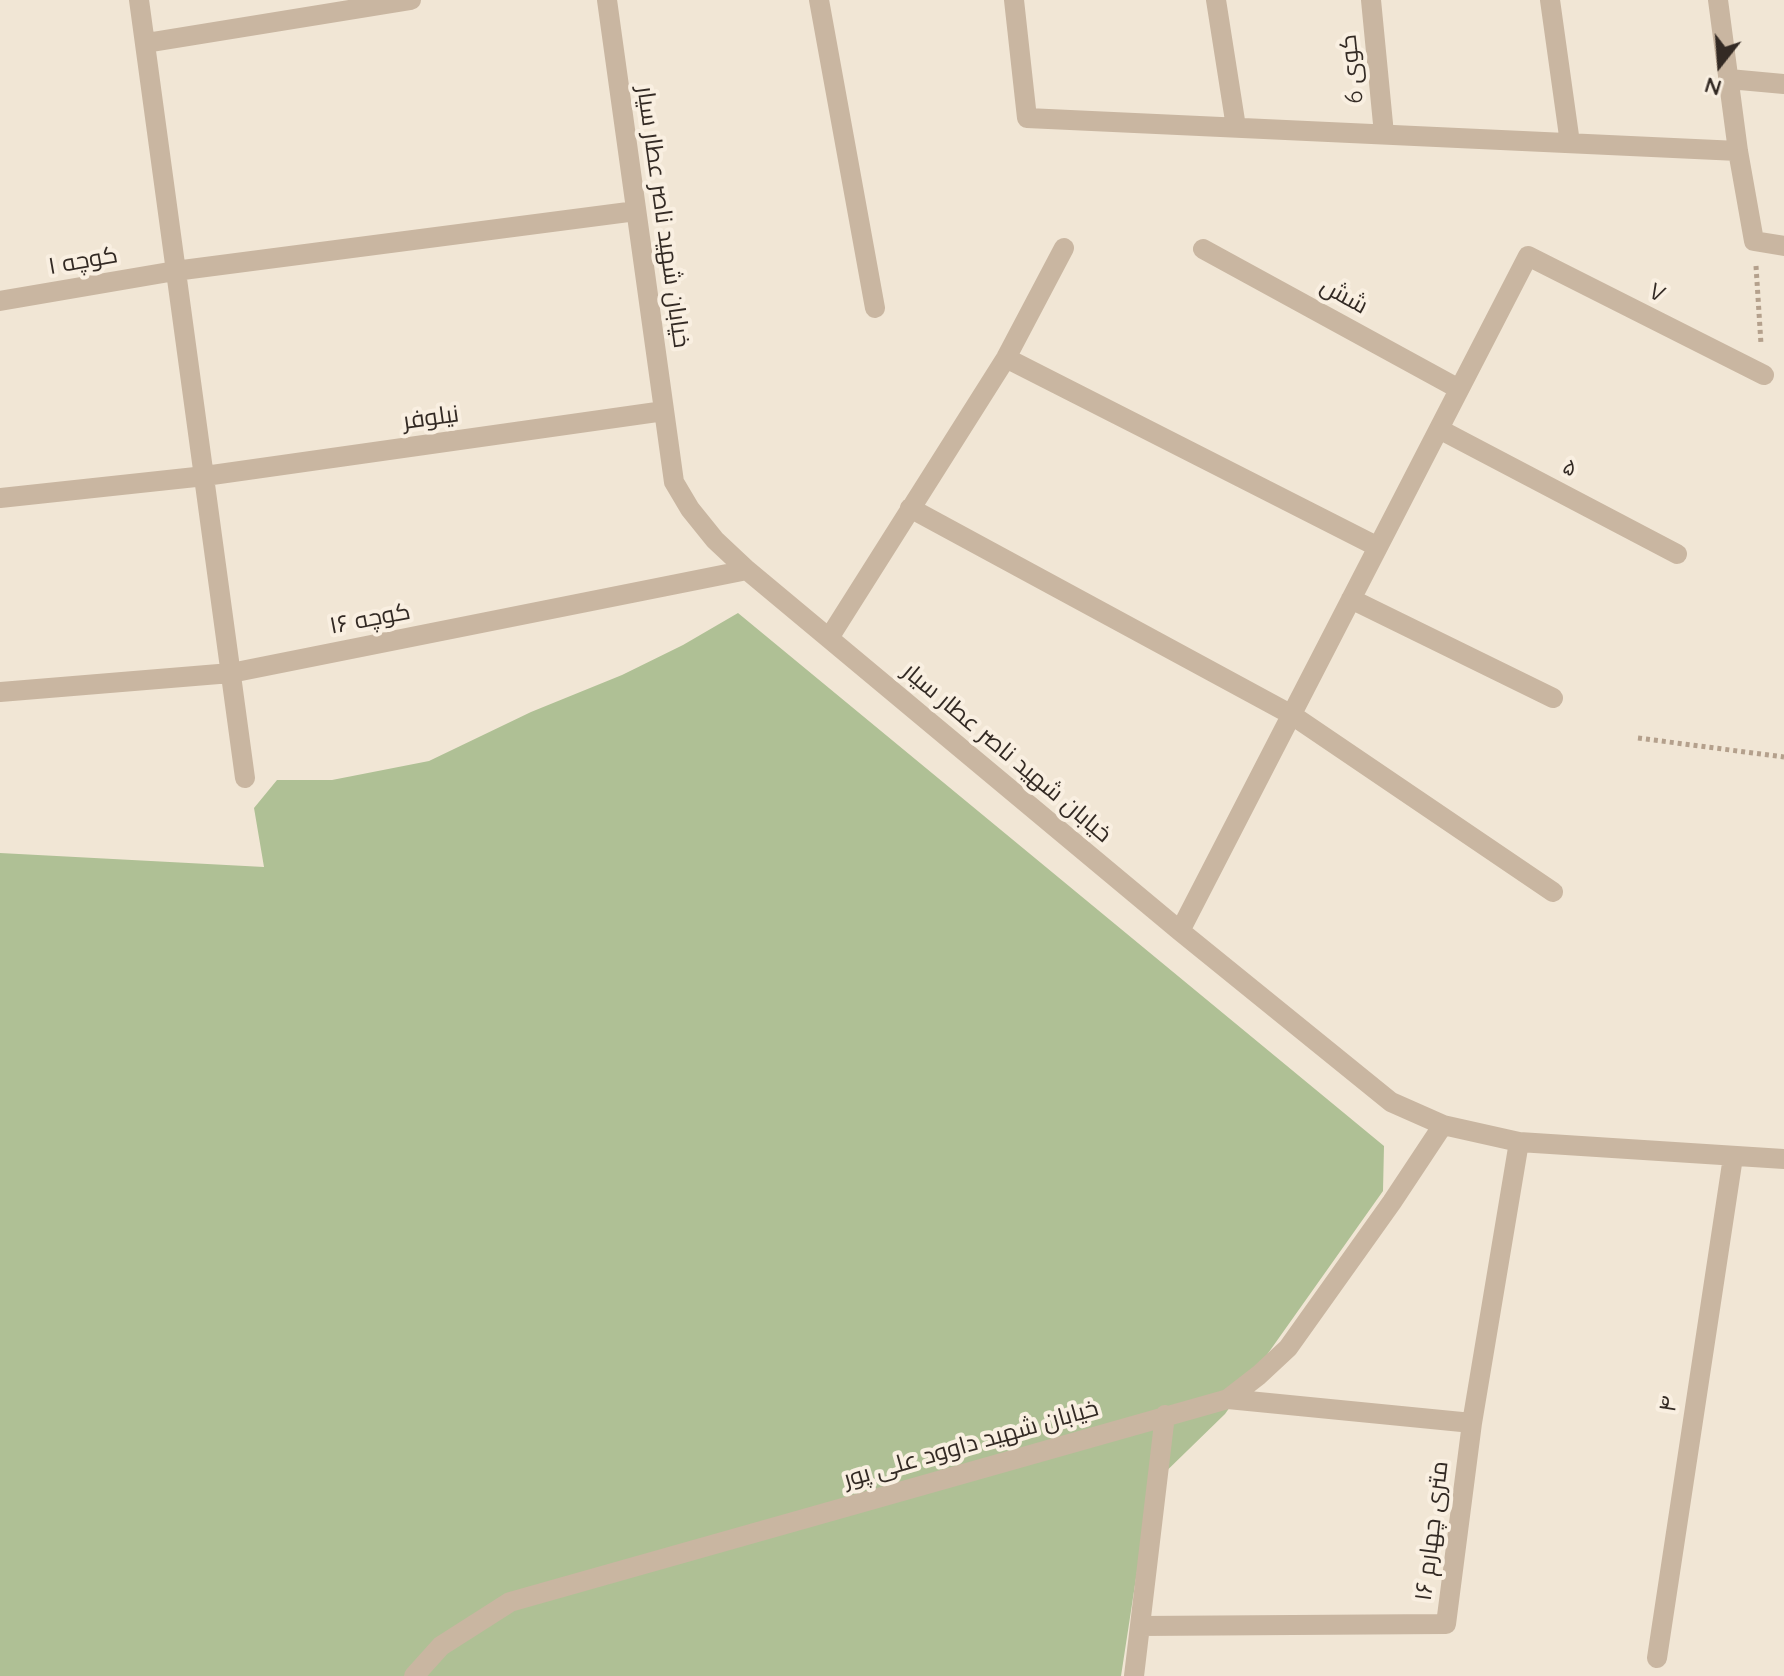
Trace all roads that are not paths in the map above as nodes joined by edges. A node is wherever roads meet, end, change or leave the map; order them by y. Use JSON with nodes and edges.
{"nodes":[{"id":1,"x":139,"y":0,"type":"edge"},
{"id":2,"x":411,"y":0,"type":"edge"},
{"id":3,"x":607,"y":0,"type":"edge"},
{"id":4,"x":819,"y":0,"type":"edge"},
{"id":5,"x":1014,"y":0,"type":"edge"},
{"id":6,"x":1216,"y":0,"type":"edge"},
{"id":7,"x":1371,"y":0,"type":"edge"},
{"id":8,"x":1550,"y":0,"type":"edge"},
{"id":9,"x":1718,"y":0,"type":"edge"},
{"id":10,"x":146,"y":43,"type":"junction"},
{"id":11,"x":1729,"y":79,"type":"junction"},
{"id":12,"x":1784,"y":84,"type":"edge"},
{"id":13,"x":1236,"y":127,"type":"junction"},
{"id":14,"x":1384,"y":134,"type":"junction"},
{"id":15,"x":1570,"y":143,"type":"junction"},
{"id":16,"x":1738,"y":151,"type":"junction"},
{"id":17,"x":636,"y":211,"type":"junction"},
{"id":18,"x":1784,"y":246,"type":"edge"},
{"id":19,"x":1064,"y":248,"type":"dead end"},
{"id":20,"x":1203,"y":249,"type":"dead end"},
{"id":21,"x":175,"y":271,"type":"junction"},
{"id":22,"x":0,"y":301,"type":"edge"},
{"id":23,"x":875,"y":308,"type":"dead end"},
{"id":24,"x":1006,"y":358,"type":"junction"},
{"id":25,"x":1764,"y":375,"type":"road end"},
{"id":26,"x":1459,"y":389,"type":"junction"},
{"id":27,"x":664,"y":411,"type":"junction"},
{"id":28,"x":1439,"y":429,"type":"junction"},
{"id":29,"x":205,"y":476,"type":"junction"},
{"id":30,"x":0,"y":498,"type":"edge"},
{"id":31,"x":910,"y":508,"type":"junction"},
{"id":32,"x":1378,"y":547,"type":"junction"},
{"id":33,"x":1677,"y":554,"type":"dead end"},
{"id":34,"x":747,"y":570,"type":"junction"},
{"id":35,"x":1351,"y":599,"type":"junction"},
{"id":36,"x":829,"y":638,"type":"junction"},
{"id":37,"x":231,"y":673,"type":"junction"},
{"id":38,"x":0,"y":692,"type":"edge"},
{"id":39,"x":1553,"y":698,"type":"dead end"},
{"id":40,"x":1292,"y":715,"type":"junction"},
{"id":41,"x":245,"y":778,"type":"dead end"},
{"id":42,"x":1553,"y":892,"type":"dead end"},
{"id":43,"x":1180,"y":931,"type":"junction"},
{"id":44,"x":1443,"y":1125,"type":"junction"},
{"id":45,"x":1519,"y":1142,"type":"junction"},
{"id":46,"x":1733,"y":1157,"type":"junction"},
{"id":47,"x":1784,"y":1159,"type":"edge"},
{"id":48,"x":1228,"y":1399,"type":"junction"},
{"id":49,"x":1165,"y":1415,"type":"junction"},
{"id":50,"x":1472,"y":1423,"type":"junction"},
{"id":51,"x":1140,"y":1626,"type":"junction"},
{"id":52,"x":1657,"y":1658,"type":"dead end"},
{"id":53,"x":414,"y":1676,"type":"edge"},
{"id":54,"x":1134,"y":1676,"type":"edge"}],
"edges":[{"from":1,"to":10,"type":"street"},
{"from":2,"to":10,"type":"street"},
{"from":3,"to":17,"type":"street","name":"خیابان شهید ناصر عطار سیار"},
{"from":4,"to":23,"type":"street"},
{"from":5,"to":13,"type":"street"},
{"from":6,"to":13,"type":"street"},
{"from":7,"to":14,"type":"street","name":"کوی 6"},
{"from":8,"to":15,"type":"street"},
{"from":9,"to":11,"type":"street"},
{"from":10,"to":21,"type":"street"},
{"from":11,"to":12,"type":"street"},
{"from":11,"to":16,"type":"street"},
{"from":13,"to":14,"type":"street"},
{"from":14,"to":15,"type":"street"},
{"from":15,"to":16,"type":"street"},
{"from":16,"to":18,"type":"street"},
{"from":17,"to":21,"type":"street","name":"کوچه ۱"},
{"from":17,"to":27,"type":"street","name":"خیابان شهید ناصر عطار سیار"},
{"from":19,"to":24,"type":"street"},
{"from":20,"to":26,"type":"street","name":"شش"},
{"from":21,"to":22,"type":"street","name":"کوچه ۱"},
{"from":21,"to":29,"type":"street"},
{"from":24,"to":31,"type":"street"},
{"from":24,"to":32,"type":"street"},
{"from":25,"to":26,"type":"street","name":"۷"},
{"from":26,"to":28,"type":"street"},
{"from":27,"to":29,"type":"street","name":"نیلوفر"},
{"from":27,"to":34,"type":"street","name":"خیابان شهید ناصر عطار سیار"},
{"from":28,"to":32,"type":"street"},
{"from":28,"to":33,"type":"street","name":"۵"},
{"from":29,"to":30,"type":"street","name":"نیلوفر"},
{"from":29,"to":37,"type":"street"},
{"from":31,"to":36,"type":"street"},
{"from":31,"to":40,"type":"street"},
{"from":32,"to":35,"type":"street"},
{"from":34,"to":36,"type":"street","name":"خیابان شهید ناصر عطار سیار"},
{"from":34,"to":37,"type":"street","name":"کوچه ۱۶"},
{"from":35,"to":39,"type":"street"},
{"from":35,"to":40,"type":"street"},
{"from":36,"to":43,"type":"street","name":"خیابان شهید ناصر عطار سیار"},
{"from":37,"to":38,"type":"street","name":"کوچه ۱۶"},
{"from":37,"to":41,"type":"street"},
{"from":40,"to":42,"type":"street"},
{"from":40,"to":43,"type":"street"},
{"from":43,"to":44,"type":"street","name":"خیابان شهید ناصر عطار سیار"},
{"from":44,"to":45,"type":"street","name":"خیابان شهید ناصر عطار سیار"},
{"from":44,"to":48,"type":"street","name":"خیابان شهید داوود علی پور"},
{"from":45,"to":46,"type":"street","name":"خیابان شهید ناصر عطار سیار"},
{"from":45,"to":50,"type":"street","name":"۱۶ متری چهارم"},
{"from":46,"to":47,"type":"street","name":"خیابان شهید ناصر عطار سیار"},
{"from":46,"to":52,"type":"street","name":"۴"},
{"from":48,"to":49,"type":"street","name":"خیابان شهید داوود علی پور"},
{"from":48,"to":50,"type":"street"},
{"from":49,"to":51,"type":"street"},
{"from":49,"to":53,"type":"street","name":"خیابان شهید داوود علی پور"},
{"from":50,"to":51,"type":"street","name":"۱۶ متری چهارم"},
{"from":51,"to":54,"type":"street"}]}
